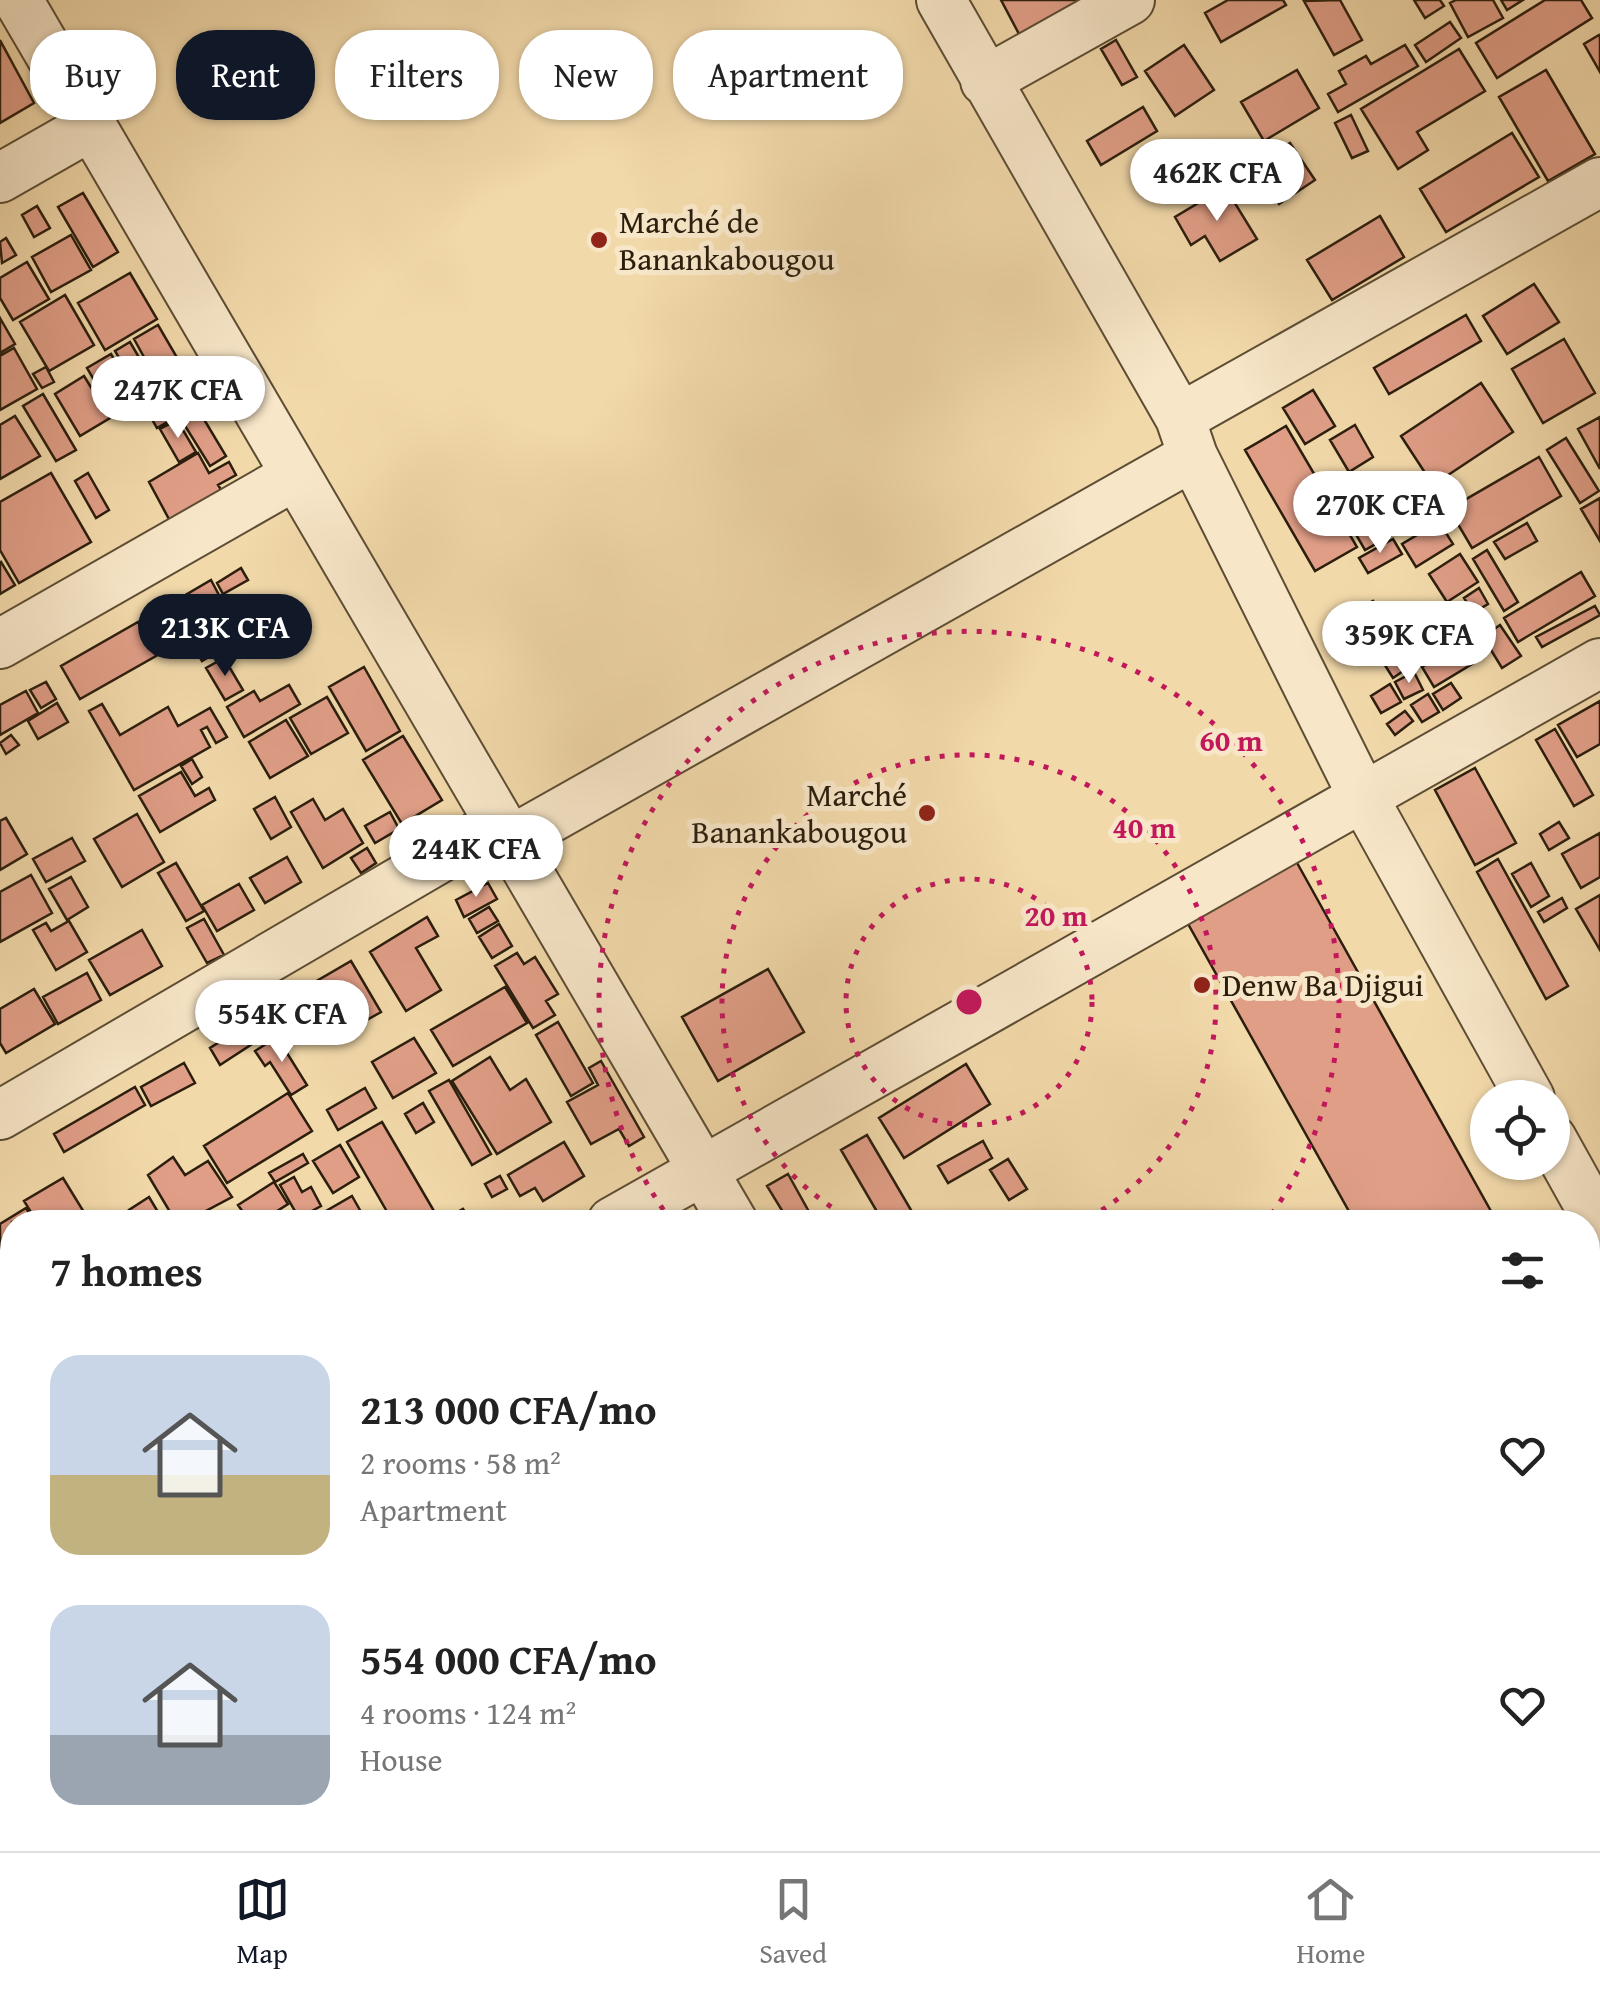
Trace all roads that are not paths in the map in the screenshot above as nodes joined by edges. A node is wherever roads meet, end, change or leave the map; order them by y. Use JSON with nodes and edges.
{"nodes":[{"id":1,"x":18,"y":0,"type":"edge"},
{"id":2,"x":942,"y":0,"type":"edge"},
{"id":3,"x":1130,"y":0,"type":"edge"},
{"id":4,"x":985,"y":81,"type":"junction"},
{"id":5,"x":91,"y":126,"type":"junction"},
{"id":6,"x":0,"y":178,"type":"edge"},
{"id":7,"x":1600,"y":182,"type":"edge"},
{"id":8,"x":1186,"y":437,"type":"junction"},
{"id":9,"x":296,"y":475,"type":"junction"},
{"id":10,"x":0,"y":644,"type":"edge"},
{"id":11,"x":1600,"y":664,"type":"edge"},
{"id":12,"x":1363,"y":797,"type":"junction"},
{"id":13,"x":505,"y":832,"type":"junction"},
{"id":14,"x":1520,"y":1080,"type":"edge"},
{"id":15,"x":0,"y":1115,"type":"edge"},
{"id":16,"x":702,"y":1170,"type":"junction"},
{"id":17,"x":1570,"y":1172,"type":"edge"},
{"id":18,"x":633,"y":1210,"type":"edge"},
{"id":19,"x":726,"y":1210,"type":"edge"},
{"id":20,"x":1590,"y":1210,"type":"edge"}],
"edges":[{"from":1,"to":5,"type":"street"},
{"from":2,"to":4,"type":"street"},
{"from":3,"to":4,"type":"street"},
{"from":4,"to":8,"type":"street"},
{"from":5,"to":6,"type":"street"},
{"from":5,"to":9,"type":"street"},
{"from":7,"to":8,"type":"street"},
{"from":8,"to":12,"type":"street"},
{"from":8,"to":13,"type":"street"},
{"from":9,"to":10,"type":"street"},
{"from":9,"to":13,"type":"street"},
{"from":11,"to":12,"type":"street"},
{"from":12,"to":14,"type":"street"},
{"from":12,"to":16,"type":"street"},
{"from":13,"to":15,"type":"street"},
{"from":13,"to":16,"type":"street"},
{"from":16,"to":18,"type":"street"},
{"from":16,"to":19,"type":"street"},
{"from":17,"to":20,"type":"street"}]}
